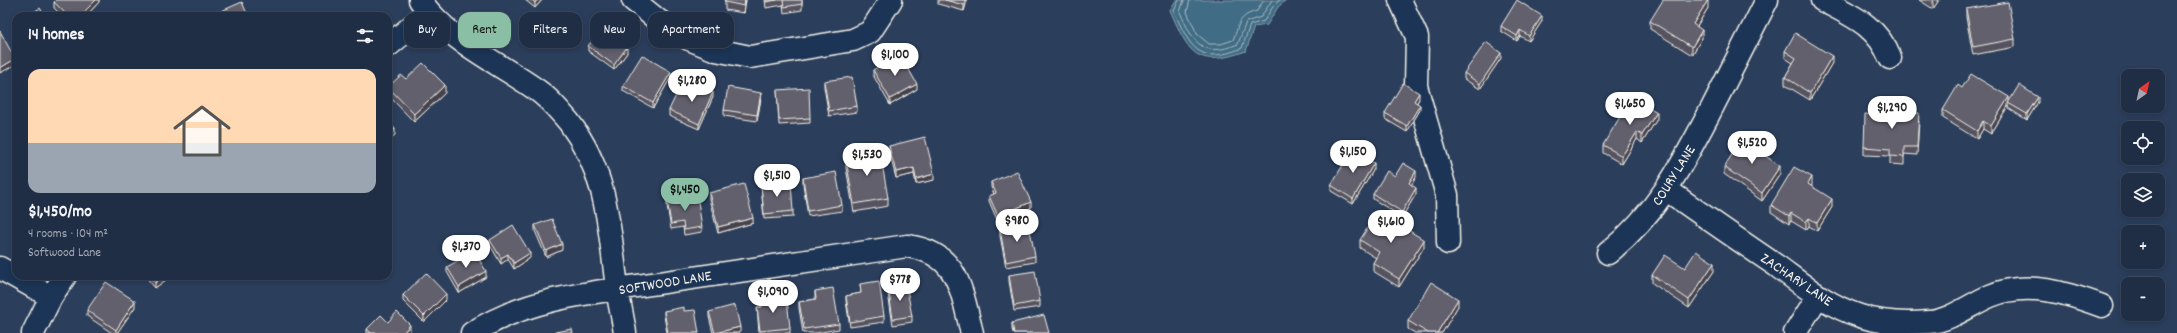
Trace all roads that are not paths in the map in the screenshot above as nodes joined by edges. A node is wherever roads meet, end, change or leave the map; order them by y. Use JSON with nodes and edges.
{"nodes":[{"id":1,"x":633,"y":0,"type":"edge"},
{"id":2,"x":891,"y":0,"type":"edge"},
{"id":3,"x":1400,"y":0,"type":"edge"},
{"id":4,"x":1767,"y":0,"type":"edge"},
{"id":5,"x":1822,"y":0,"type":"edge"},
{"id":6,"x":425,"y":6,"type":"edge"},
{"id":7,"x":392,"y":42,"type":"edge"},
{"id":8,"x":1890,"y":58,"type":"dead end"},
{"id":9,"x":1667,"y":190,"type":"junction"},
{"id":10,"x":1448,"y":244,"type":"dead end"},
{"id":11,"x":1608,"y":254,"type":"dead end"},
{"id":12,"x":0,"y":268,"type":"edge"},
{"id":13,"x":12,"y":275,"type":"edge"},
{"id":14,"x":21,"y":280,"type":"edge"},
{"id":15,"x":63,"y":280,"type":"edge"},
{"id":16,"x":618,"y":290,"type":"junction"},
{"id":17,"x":1818,"y":296,"type":"junction"},
{"id":18,"x":51,"y":297,"type":"junction"},
{"id":19,"x":2102,"y":306,"type":"dead end"},
{"id":20,"x":32,"y":333,"type":"edge"},
{"id":21,"x":472,"y":333,"type":"edge"},
{"id":22,"x":625,"y":333,"type":"edge"},
{"id":23,"x":972,"y":333,"type":"edge"},
{"id":24,"x":1795,"y":333,"type":"edge"}],
"edges":[{"from":1,"to":2,"type":"street"},
{"from":3,"to":10,"type":"street"},
{"from":4,"to":9,"type":"street","name":"COURY LANE"},
{"from":5,"to":8,"type":"street"},
{"from":6,"to":7,"type":"street"},
{"from":6,"to":16,"type":"street"},
{"from":9,"to":11,"type":"street","name":"COURY LANE"},
{"from":9,"to":17,"type":"street","name":"ZACHARY LANE"},
{"from":12,"to":13,"type":"street"},
{"from":14,"to":18,"type":"street"},
{"from":15,"to":18,"type":"street"},
{"from":16,"to":21,"type":"street","name":"SOFTWOOD LANE"},
{"from":16,"to":22,"type":"street"},
{"from":16,"to":23,"type":"street","name":"SOFTWOOD LANE"},
{"from":17,"to":19,"type":"street","name":"ZACHARY LANE"},
{"from":17,"to":24,"type":"street"},
{"from":18,"to":20,"type":"street"}]}
